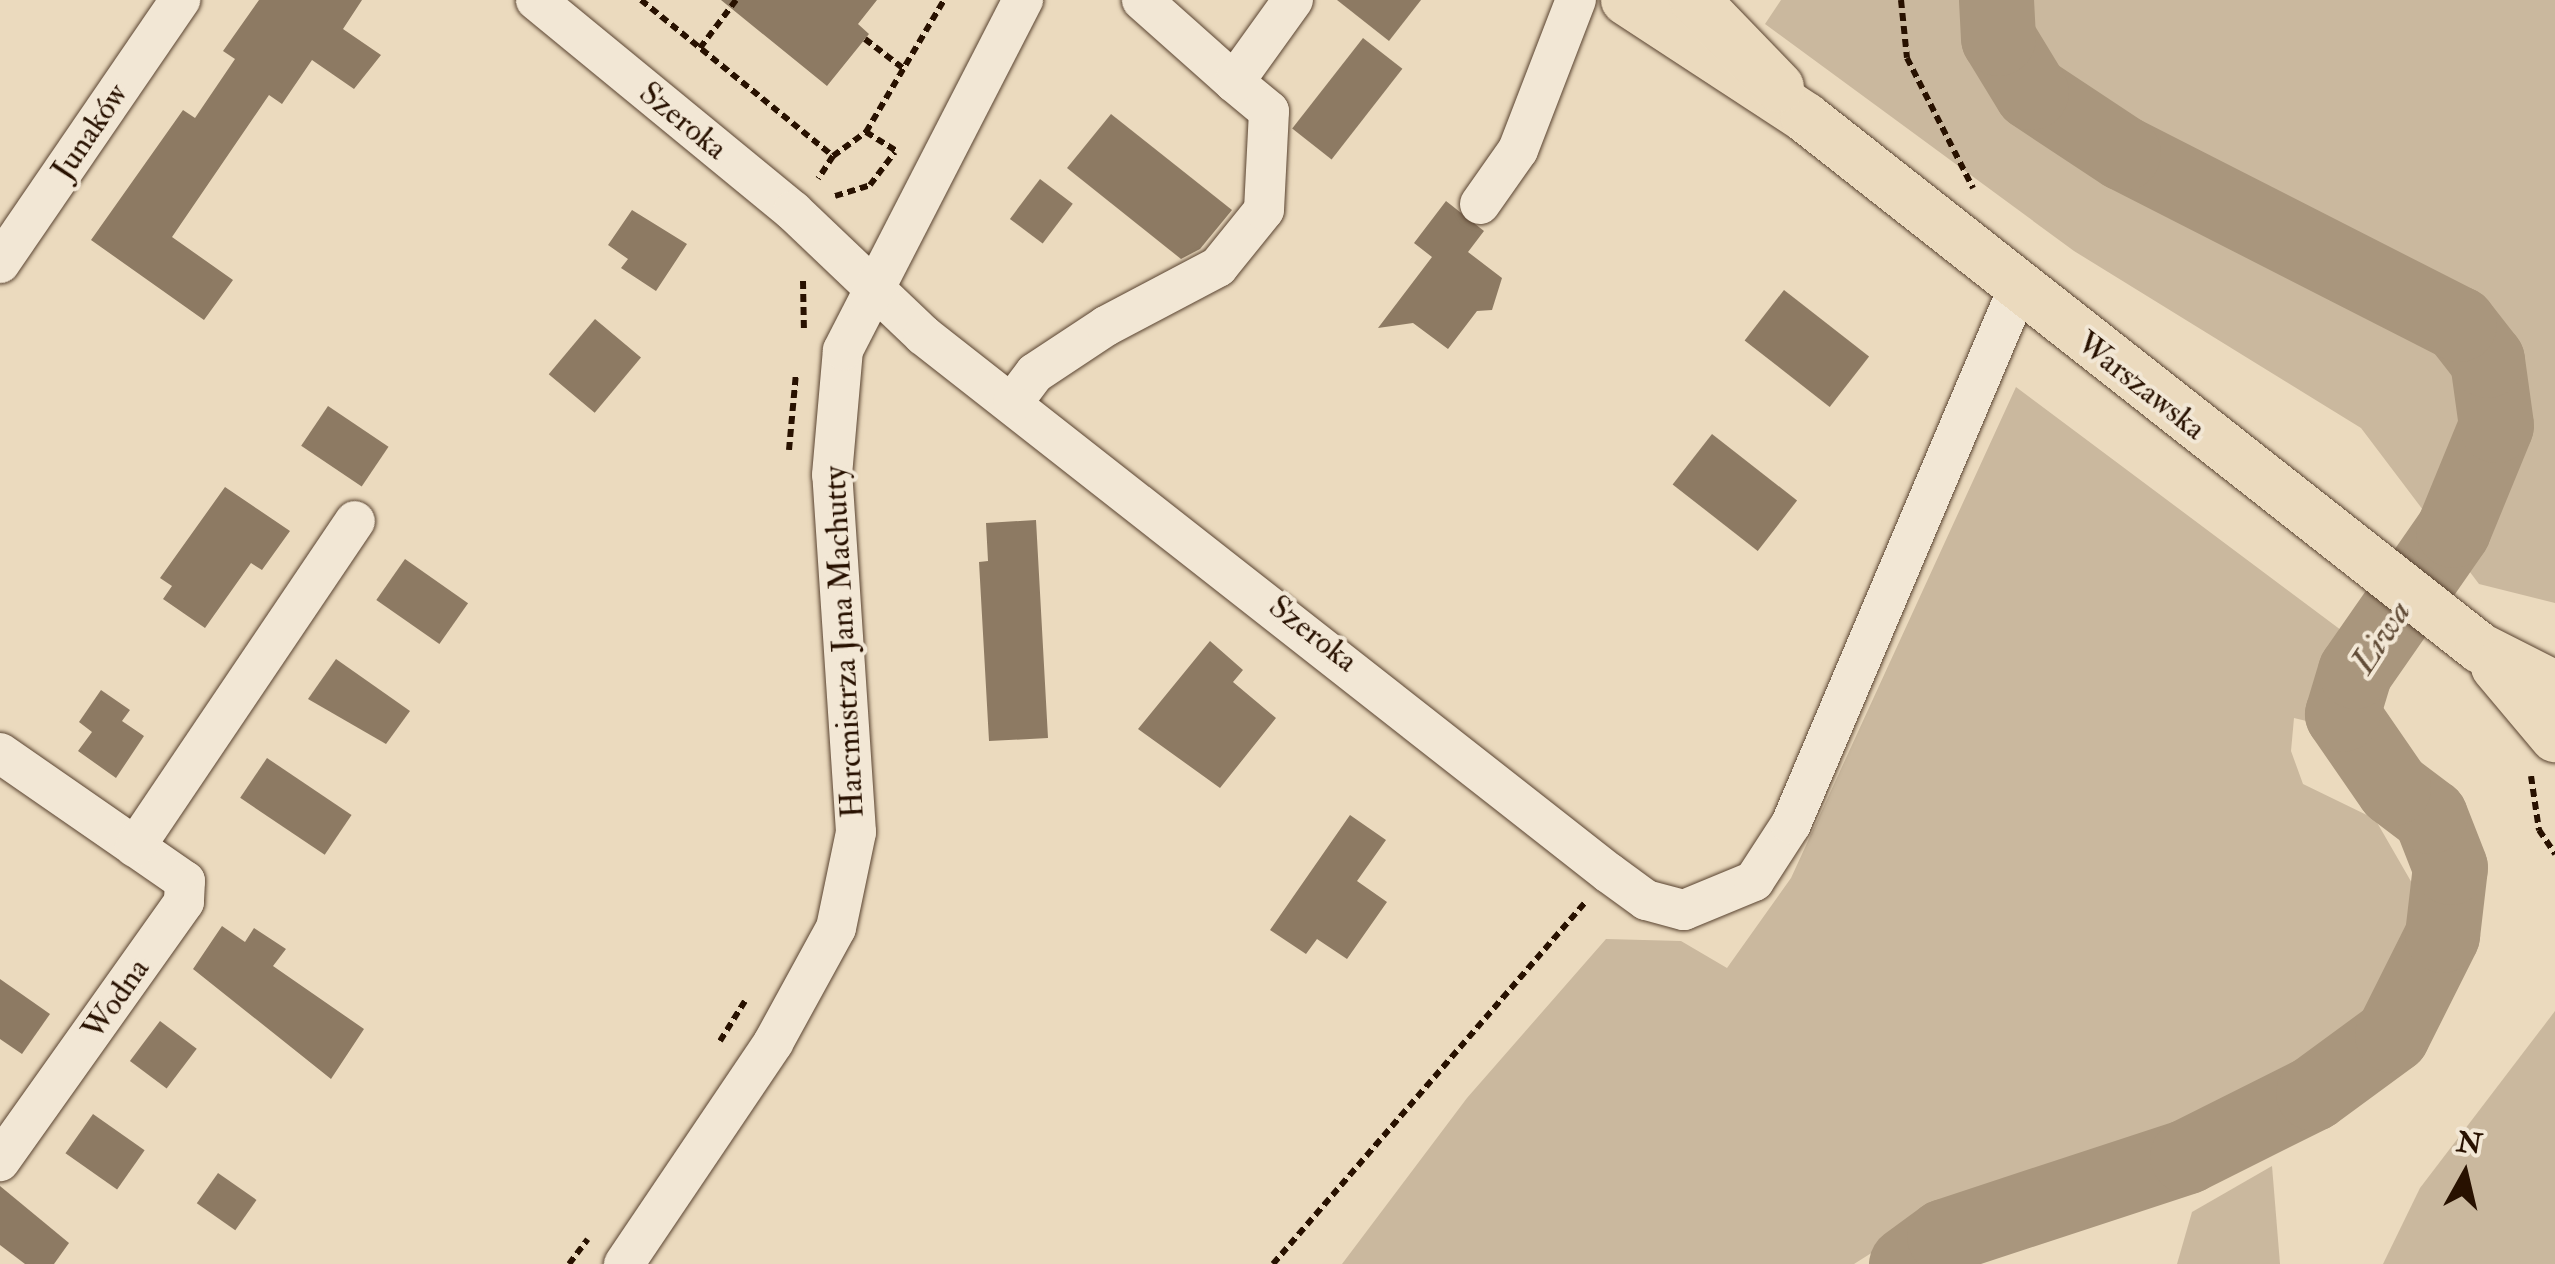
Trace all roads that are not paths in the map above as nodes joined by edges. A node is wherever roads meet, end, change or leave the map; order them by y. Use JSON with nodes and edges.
{"nodes":[{"id":1,"x":180,"y":0,"type":"edge"},
{"id":2,"x":536,"y":0,"type":"edge"},
{"id":3,"x":1023,"y":0,"type":"edge"},
{"id":4,"x":1142,"y":0,"type":"edge"},
{"id":5,"x":1293,"y":0,"type":"edge"},
{"id":6,"x":1576,"y":0,"type":"edge"},
{"id":7,"x":1626,"y":0,"type":"edge"},
{"id":8,"x":1716,"y":6,"type":"edge"},
{"id":9,"x":1234,"y":82,"type":"junction"},
{"id":10,"x":1806,"y":118,"type":"junction"},
{"id":11,"x":1480,"y":204,"type":"dead end"},
{"id":12,"x":0,"y":263,"type":"edge"},
{"id":13,"x":872,"y":284,"type":"junction"},
{"id":14,"x":2016,"y":290,"type":"junction"},
{"id":15,"x":1013,"y":402,"type":"junction"},
{"id":16,"x":355,"y":521,"type":"dead end"},
{"id":17,"x":2480,"y":648,"type":"junction"},
{"id":18,"x":2555,"y":686,"type":"edge"},
{"id":19,"x":2541,"y":752,"type":"edge"},
{"id":20,"x":0,"y":753,"type":"edge"},
{"id":21,"x":136,"y":847,"type":"junction"},
{"id":22,"x":0,"y":1161,"type":"edge"},
{"id":23,"x":624,"y":1264,"type":"edge"}],
"edges":[{"from":1,"to":12,"type":"street","name":"Junaków"},
{"from":2,"to":13,"type":"street","name":"Szeroka"},
{"from":3,"to":13,"type":"street","name":"Harcmistrza Jana Machutty"},
{"from":4,"to":9,"type":"street"},
{"from":5,"to":9,"type":"street"},
{"from":6,"to":11,"type":"street"},
{"from":7,"to":10,"type":"main road","name":"Warszawska"},
{"from":8,"to":10,"type":"main road","name":"Warszawska"},
{"from":9,"to":15,"type":"street"},
{"from":10,"to":14,"type":"main road","name":"Warszawska"},
{"from":13,"to":15,"type":"street","name":"Szeroka"},
{"from":13,"to":23,"type":"street","name":"Harcmistrza Jana Machutty"},
{"from":14,"to":15,"type":"street","name":"Szeroka"},
{"from":14,"to":17,"type":"main road","name":"Warszawska"},
{"from":16,"to":21,"type":"street"},
{"from":17,"to":18,"type":"main road"},
{"from":17,"to":19,"type":"main road"},
{"from":20,"to":21,"type":"street","name":"Wodna"},
{"from":21,"to":22,"type":"street","name":"Wodna"}]}
